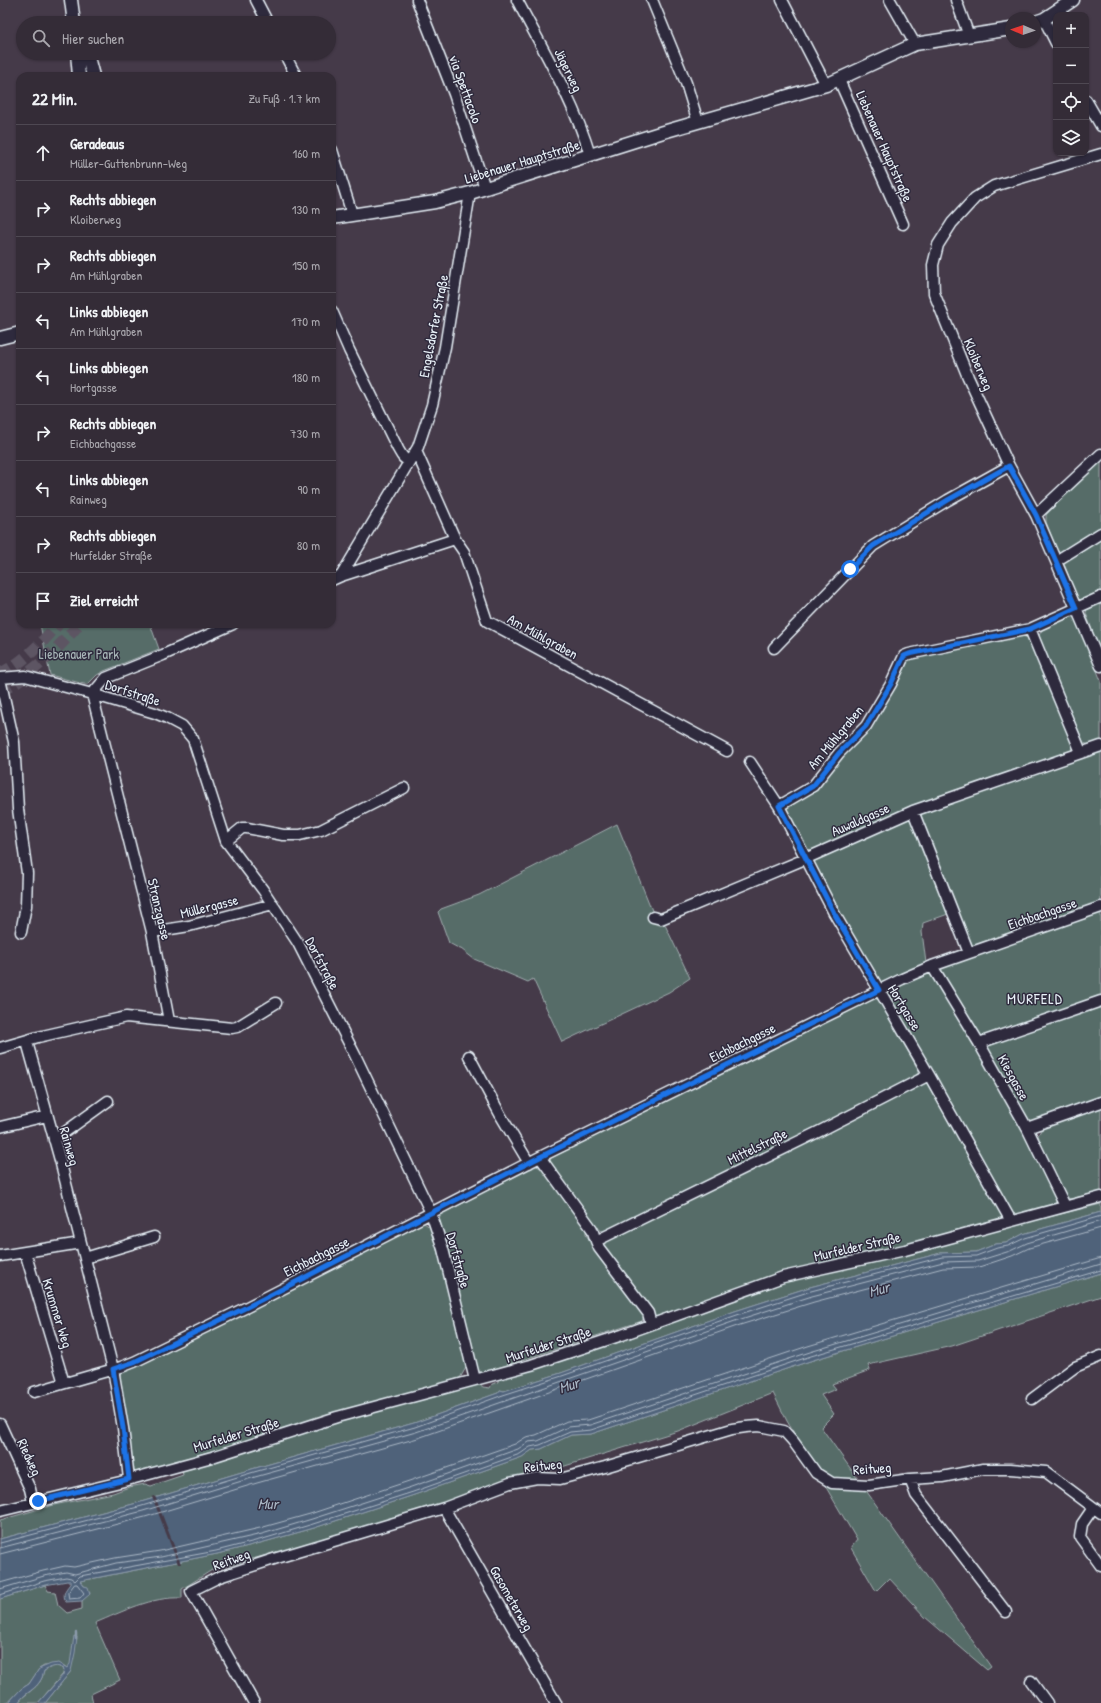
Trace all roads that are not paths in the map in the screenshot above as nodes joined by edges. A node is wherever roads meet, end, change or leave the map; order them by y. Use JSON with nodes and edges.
{"nodes":[{"id":1,"x":71,"y":0,"type":"edge"},
{"id":2,"x":256,"y":0,"type":"edge"},
{"id":3,"x":417,"y":0,"type":"edge"},
{"id":4,"x":517,"y":0,"type":"edge"},
{"id":5,"x":652,"y":0,"type":"edge"},
{"id":6,"x":782,"y":0,"type":"edge"},
{"id":7,"x":890,"y":0,"type":"edge"},
{"id":8,"x":956,"y":0,"type":"edge"},
{"id":9,"x":1065,"y":2,"type":"edge"},
{"id":10,"x":73,"y":16,"type":"edge"},
{"id":11,"x":264,"y":16,"type":"edge"},
{"id":12,"x":1041,"y":19,"type":"edge"},
{"id":13,"x":1041,"y":23,"type":"edge"},
{"id":14,"x":1005,"y":30,"type":"edge"},
{"id":15,"x":970,"y":36,"type":"junction"},
{"id":16,"x":1053,"y":39,"type":"edge"},
{"id":17,"x":914,"y":44,"type":"junction"},
{"id":18,"x":74,"y":60,"type":"edge"},
{"id":19,"x":76,"y":60,"type":"edge"},
{"id":20,"x":84,"y":60,"type":"edge"},
{"id":21,"x":89,"y":60,"type":"edge"},
{"id":22,"x":288,"y":60,"type":"edge"},
{"id":23,"x":73,"y":72,"type":"edge"},
{"id":24,"x":78,"y":72,"type":"edge"},
{"id":25,"x":86,"y":72,"type":"edge"},
{"id":26,"x":91,"y":72,"type":"edge"},
{"id":27,"x":294,"y":72,"type":"edge"},
{"id":28,"x":839,"y":80,"type":"junction"},
{"id":29,"x":826,"y":85,"type":"junction"},
{"id":30,"x":1089,"y":105,"type":"edge"},
{"id":31,"x":698,"y":122,"type":"junction"},
{"id":32,"x":1101,"y":126,"type":"edge"},
{"id":33,"x":1101,"y":154,"type":"edge"},
{"id":34,"x":590,"y":155,"type":"junction"},
{"id":35,"x":336,"y":163,"type":"edge"},
{"id":36,"x":485,"y":188,"type":"junction"},
{"id":37,"x":470,"y":193,"type":"junction"},
{"id":38,"x":352,"y":214,"type":"junction"},
{"id":39,"x":336,"y":217,"type":"edge"},
{"id":40,"x":903,"y":224,"type":"dead end"},
{"id":41,"x":336,"y":320,"type":"edge"},
{"id":42,"x":16,"y":334,"type":"edge"},
{"id":43,"x":0,"y":338,"type":"edge"},
{"id":44,"x":416,"y":451,"type":"junction"},
{"id":45,"x":1101,"y":454,"type":"edge"},
{"id":46,"x":410,"y":460,"type":"junction"},
{"id":47,"x":1009,"y":466,"type":"junction"},
{"id":48,"x":1036,"y":515,"type":"junction"},
{"id":49,"x":1101,"y":533,"type":"edge"},
{"id":50,"x":454,"y":540,"type":"junction"},
{"id":51,"x":1056,"y":561,"type":"junction"},
{"id":52,"x":336,"y":578,"type":"edge"},
{"id":53,"x":1101,"y":597,"type":"edge"},
{"id":54,"x":1076,"y":608,"type":"junction"},
{"id":55,"x":224,"y":628,"type":"edge"},
{"id":56,"x":1030,"y":629,"type":"junction"},
{"id":57,"x":774,"y":648,"type":"dead end"},
{"id":58,"x":1101,"y":666,"type":"edge"},
{"id":59,"x":0,"y":679,"type":"edge"},
{"id":60,"x":92,"y":694,"type":"junction"},
{"id":61,"x":1101,"y":746,"type":"edge"},
{"id":62,"x":728,"y":751,"type":"dead end"},
{"id":63,"x":1081,"y":752,"type":"junction"},
{"id":64,"x":750,"y":762,"type":"dead end"},
{"id":65,"x":404,"y":788,"type":"dead end"},
{"id":66,"x":779,"y":806,"type":"junction"},
{"id":67,"x":913,"y":811,"type":"junction"},
{"id":68,"x":226,"y":841,"type":"junction"},
{"id":69,"x":805,"y":859,"type":"junction"},
{"id":70,"x":273,"y":904,"type":"junction"},
{"id":71,"x":1101,"y":907,"type":"edge"},
{"id":72,"x":653,"y":916,"type":"dead end"},
{"id":73,"x":21,"y":932,"type":"dead end"},
{"id":74,"x":152,"y":932,"type":"junction"},
{"id":75,"x":969,"y":953,"type":"junction"},
{"id":76,"x":932,"y":966,"type":"junction"},
{"id":77,"x":879,"y":990,"type":"junction"},
{"id":78,"x":1101,"y":1001,"type":"edge"},
{"id":79,"x":276,"y":1003,"type":"dead end"},
{"id":80,"x":169,"y":1021,"type":"junction"},
{"id":81,"x":26,"y":1042,"type":"junction"},
{"id":82,"x":979,"y":1043,"type":"junction"},
{"id":83,"x":0,"y":1048,"type":"edge"},
{"id":84,"x":469,"y":1056,"type":"dead end"},
{"id":85,"x":929,"y":1075,"type":"junction"},
{"id":86,"x":108,"y":1101,"type":"dead end"},
{"id":87,"x":1101,"y":1102,"type":"edge"},
{"id":88,"x":47,"y":1116,"type":"junction"},
{"id":89,"x":0,"y":1127,"type":"edge"},
{"id":90,"x":1027,"y":1128,"type":"junction"},
{"id":91,"x":54,"y":1140,"type":"junction"},
{"id":92,"x":540,"y":1157,"type":"junction"},
{"id":93,"x":530,"y":1163,"type":"junction"},
{"id":94,"x":1101,"y":1197,"type":"edge"},
{"id":95,"x":1065,"y":1206,"type":"junction"},
{"id":96,"x":431,"y":1213,"type":"junction"},
{"id":97,"x":1011,"y":1221,"type":"junction"},
{"id":98,"x":154,"y":1237,"type":"dead end"},
{"id":99,"x":596,"y":1241,"type":"junction"},
{"id":100,"x":81,"y":1242,"type":"junction"},
{"id":101,"x":25,"y":1252,"type":"junction"},
{"id":102,"x":0,"y":1256,"type":"edge"},
{"id":103,"x":85,"y":1258,"type":"junction"},
{"id":104,"x":651,"y":1324,"type":"junction"},
{"id":105,"x":1101,"y":1356,"type":"edge"},
{"id":106,"x":113,"y":1369,"type":"junction"},
{"id":107,"x":475,"y":1380,"type":"junction"},
{"id":108,"x":64,"y":1383,"type":"junction"},
{"id":109,"x":34,"y":1392,"type":"dead end"},
{"id":110,"x":1032,"y":1399,"type":"dead end"},
{"id":111,"x":0,"y":1424,"type":"edge"},
{"id":112,"x":129,"y":1479,"type":"junction"},
{"id":113,"x":910,"y":1479,"type":"junction"},
{"id":114,"x":33,"y":1502,"type":"junction"},
{"id":115,"x":444,"y":1508,"type":"junction"},
{"id":116,"x":1097,"y":1510,"type":"edge"},
{"id":117,"x":0,"y":1511,"type":"edge"},
{"id":118,"x":1101,"y":1566,"type":"edge"},
{"id":119,"x":1006,"y":1612,"type":"dead end"},
{"id":120,"x":1031,"y":1681,"type":"dead end"},
{"id":121,"x":254,"y":1703,"type":"edge"},
{"id":122,"x":556,"y":1703,"type":"edge"},
{"id":123,"x":1047,"y":1703,"type":"edge"}],
"edges":[{"from":1,"to":10,"type":"main road"},
{"from":2,"to":11,"type":"street"},
{"from":3,"to":36,"type":"street","name":"via Spettacolo"},
{"from":4,"to":34,"type":"street","name":"Jägerweg"},
{"from":5,"to":31,"type":"street"},
{"from":6,"to":29,"type":"street"},
{"from":7,"to":17,"type":"street"},
{"from":8,"to":15,"type":"street"},
{"from":9,"to":12,"type":"main road"},
{"from":13,"to":16,"type":"street"},
{"from":14,"to":15,"type":"main road","name":"Liebenauer Hauptstraße"},
{"from":15,"to":17,"type":"main road","name":"Liebenauer Hauptstraße"},
{"from":17,"to":28,"type":"main road","name":"Liebenauer Hauptstraße"},
{"from":18,"to":23,"type":"main road"},
{"from":19,"to":24,"type":"main road"},
{"from":20,"to":25,"type":"main road"},
{"from":21,"to":26,"type":"main road"},
{"from":22,"to":27,"type":"street"},
{"from":28,"to":29,"type":"main road","name":"Liebenauer Hauptstraße"},
{"from":28,"to":40,"type":"street","name":"Liebenauer Hauptstraße"},
{"from":29,"to":31,"type":"main road","name":"Liebenauer Hauptstraße"},
{"from":30,"to":32,"type":"street"},
{"from":31,"to":34,"type":"main road","name":"Liebenauer Hauptstraße"},
{"from":33,"to":47,"type":"street","name":"Kloiberweg"},
{"from":34,"to":36,"type":"main road","name":"Liebenauer Hauptstraße"},
{"from":35,"to":38,"type":"street"},
{"from":36,"to":37,"type":"main road","name":"Liebenauer Hauptstraße"},
{"from":37,"to":38,"type":"main road","name":"Liebenauer Hauptstraße"},
{"from":37,"to":44,"type":"street","name":"Engelsdorfer Straße"},
{"from":38,"to":39,"type":"main road","name":"Liebenauer Hauptstraße"},
{"from":41,"to":46,"type":"street"},
{"from":42,"to":43,"type":"main road"},
{"from":44,"to":46,"type":"street","name":"Engelsdorfer Straße"},
{"from":44,"to":50,"type":"street","name":"Am Mühlgraben"},
{"from":45,"to":48,"type":"street"},
{"from":46,"to":52,"type":"street","name":"Engelsdorfer Straße"},
{"from":47,"to":48,"type":"street","name":"Kloiberweg"},
{"from":47,"to":57,"type":"street"},
{"from":48,"to":51,"type":"street","name":"Kloiberweg"},
{"from":49,"to":51,"type":"street"},
{"from":50,"to":52,"type":"street"},
{"from":50,"to":62,"type":"street","name":"Am Mühlgraben"},
{"from":51,"to":54,"type":"street","name":"Kloiberweg"},
{"from":53,"to":54,"type":"street","name":"Am Mühlgraben"},
{"from":54,"to":56,"type":"street","name":"Am Mühlgraben"},
{"from":54,"to":58,"type":"street","name":"Kloiberweg"},
{"from":55,"to":60,"type":"street"},
{"from":56,"to":63,"type":"street"},
{"from":56,"to":66,"type":"street","name":"Am Mühlgraben"},
{"from":59,"to":60,"type":"street","name":"Dorfstraße"},
{"from":59,"to":73,"type":"street"},
{"from":60,"to":68,"type":"street","name":"Dorfstraße"},
{"from":60,"to":74,"type":"street","name":"Stranzgasse"},
{"from":61,"to":63,"type":"street","name":"Auwaldgasse"},
{"from":63,"to":67,"type":"street","name":"Auwaldgasse"},
{"from":64,"to":66,"type":"street"},
{"from":65,"to":68,"type":"street"},
{"from":66,"to":69,"type":"street","name":"Hortgasse"},
{"from":67,"to":69,"type":"street","name":"Auwaldgasse"},
{"from":67,"to":75,"type":"street"},
{"from":68,"to":70,"type":"street","name":"Dorfstraße"},
{"from":69,"to":72,"type":"street","name":"Auwaldgasse"},
{"from":69,"to":77,"type":"street","name":"Hortgasse"},
{"from":70,"to":74,"type":"street","name":"Müllergasse"},
{"from":70,"to":96,"type":"street","name":"Dorfstraße"},
{"from":71,"to":75,"type":"street","name":"Eichbachgasse"},
{"from":74,"to":80,"type":"street","name":"Stranzgasse"},
{"from":75,"to":76,"type":"street","name":"Eichbachgasse"},
{"from":76,"to":77,"type":"street","name":"Eichbachgasse"},
{"from":76,"to":82,"type":"street","name":"Kiesgasse"},
{"from":77,"to":85,"type":"street","name":"Hortgasse"},
{"from":77,"to":92,"type":"street","name":"Eichbachgasse"},
{"from":78,"to":82,"type":"street"},
{"from":79,"to":80,"type":"street"},
{"from":80,"to":81,"type":"street"},
{"from":81,"to":83,"type":"street"},
{"from":81,"to":88,"type":"street","name":"Rainweg"},
{"from":82,"to":90,"type":"street","name":"Kiesgasse"},
{"from":84,"to":93,"type":"street"},
{"from":85,"to":97,"type":"street","name":"Hortgasse"},
{"from":85,"to":99,"type":"street","name":"Mittelstraße"},
{"from":86,"to":91,"type":"street"},
{"from":87,"to":90,"type":"street"},
{"from":88,"to":89,"type":"street"},
{"from":88,"to":91,"type":"street","name":"Rainweg"},
{"from":90,"to":95,"type":"street","name":"Kiesgasse"},
{"from":91,"to":100,"type":"street","name":"Rainweg"},
{"from":92,"to":93,"type":"street","name":"Eichbachgasse"},
{"from":92,"to":99,"type":"street"},
{"from":93,"to":96,"type":"street","name":"Eichbachgasse"},
{"from":94,"to":95,"type":"street","name":"Murfelder Straße"},
{"from":95,"to":97,"type":"street","name":"Murfelder Straße"},
{"from":96,"to":106,"type":"street","name":"Eichbachgasse"},
{"from":96,"to":107,"type":"street","name":"Dorfstraße"},
{"from":97,"to":104,"type":"street","name":"Murfelder Straße"},
{"from":98,"to":103,"type":"street"},
{"from":99,"to":104,"type":"street"},
{"from":100,"to":101,"type":"street"},
{"from":100,"to":103,"type":"street","name":"Rainweg"},
{"from":101,"to":102,"type":"street"},
{"from":101,"to":108,"type":"street","name":"Krummer Weg"},
{"from":103,"to":106,"type":"street","name":"Rainweg"},
{"from":104,"to":107,"type":"street","name":"Murfelder Straße"},
{"from":105,"to":110,"type":"street"},
{"from":106,"to":108,"type":"street"},
{"from":106,"to":112,"type":"street","name":"Rainweg"},
{"from":107,"to":112,"type":"street","name":"Murfelder Straße"},
{"from":108,"to":109,"type":"street"},
{"from":111,"to":114,"type":"street","name":"Riedweg"},
{"from":112,"to":114,"type":"street","name":"Murfelder Straße"},
{"from":113,"to":115,"type":"street","name":"Reitweg"},
{"from":113,"to":116,"type":"street","name":"Reitweg"},
{"from":113,"to":119,"type":"street","name":"Reitweg"},
{"from":114,"to":117,"type":"street","name":"Murfelder Straße"},
{"from":115,"to":121,"type":"street","name":"Reitweg"},
{"from":115,"to":122,"type":"street","name":"Gasometerweg"},
{"from":116,"to":118,"type":"street","name":"Reitweg"},
{"from":120,"to":123,"type":"street"}]}
